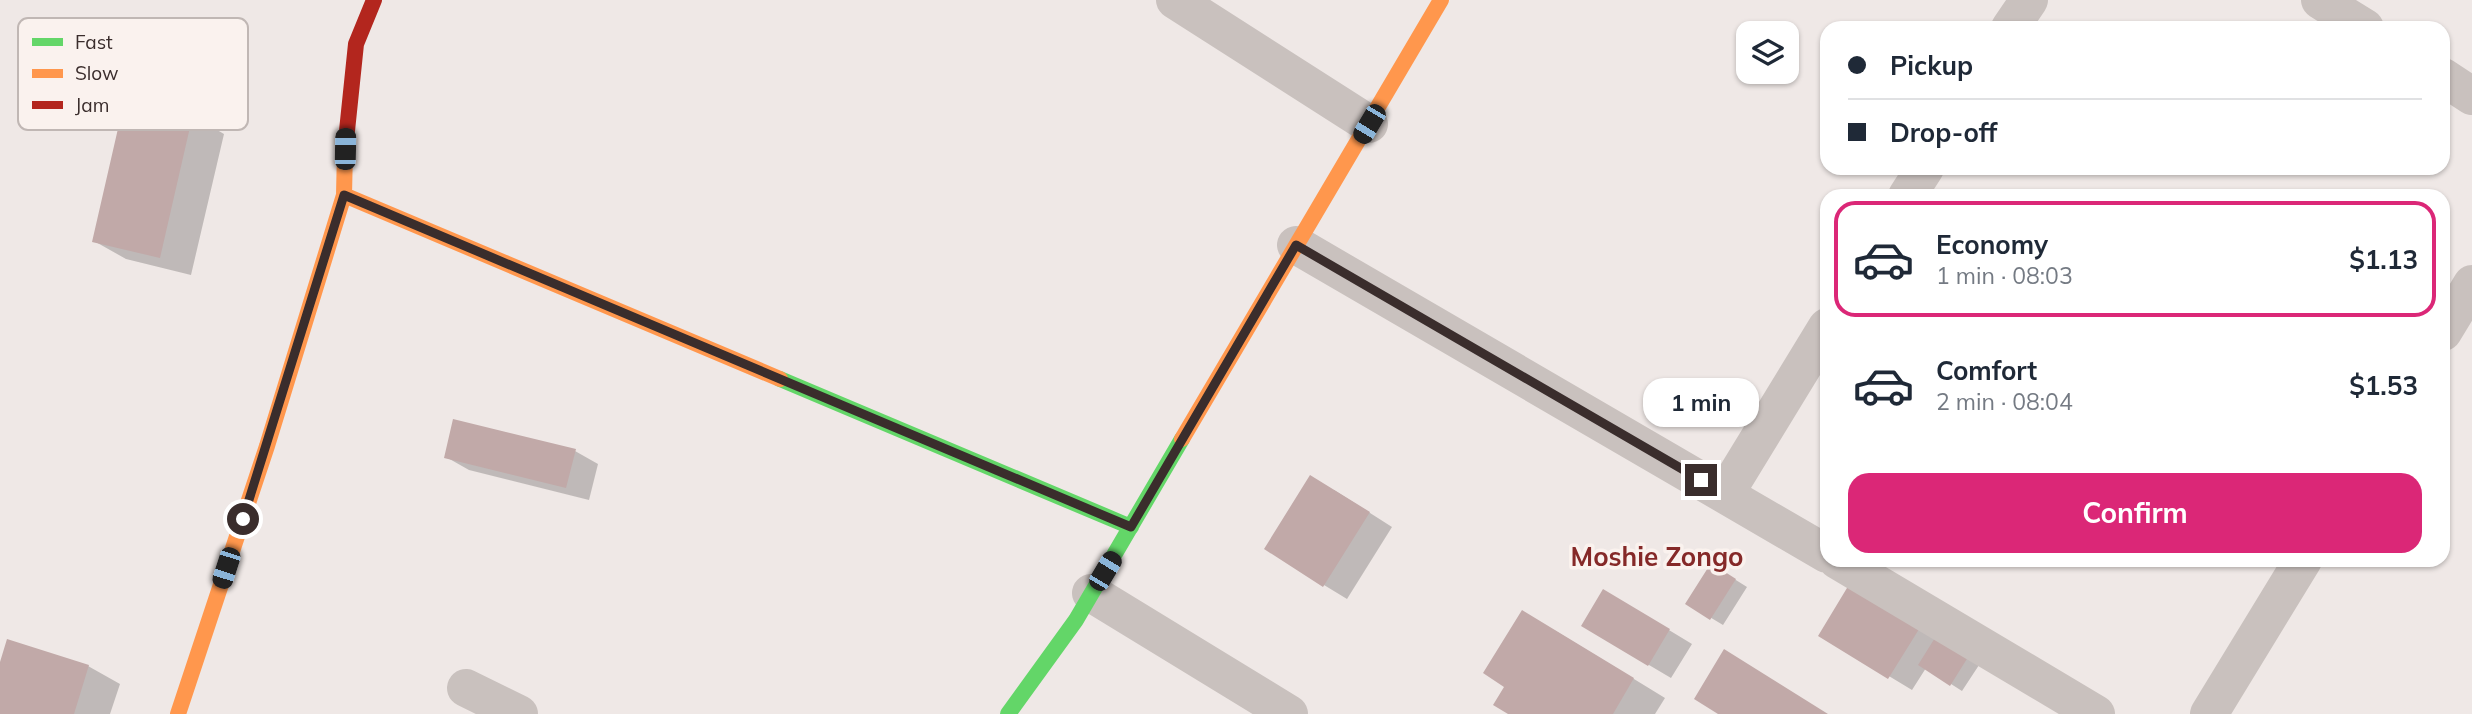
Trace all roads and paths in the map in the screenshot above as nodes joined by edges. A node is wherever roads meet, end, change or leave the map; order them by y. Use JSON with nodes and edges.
{"nodes":[{"id":1,"x":374,"y":0,"type":"edge"},
{"id":2,"x":1175,"y":0,"type":"edge"},
{"id":3,"x":1441,"y":0,"type":"edge"},
{"id":4,"x":2029,"y":0,"type":"edge"},
{"id":5,"x":2320,"y":0,"type":"edge"},
{"id":6,"x":2015,"y":21,"type":"edge"},
{"id":7,"x":2353,"y":21,"type":"edge"},
{"id":8,"x":2450,"y":82,"type":"edge"},
{"id":9,"x":2472,"y":96,"type":"edge"},
{"id":10,"x":1369,"y":124,"type":"junction"},
{"id":11,"x":344,"y":195,"type":"junction"},
{"id":12,"x":1296,"y":245,"type":"junction"},
{"id":13,"x":2472,"y":284,"type":"edge"},
{"id":14,"x":2450,"y":320,"type":"edge"},
{"id":15,"x":1820,"y":338,"type":"edge"},
{"id":16,"x":1725,"y":494,"type":"junction"},
{"id":17,"x":1131,"y":527,"type":"junction"},
{"id":18,"x":1820,"y":550,"type":"edge"},
{"id":19,"x":1849,"y":567,"type":"edge"},
{"id":20,"x":2299,"y":567,"type":"edge"},
{"id":21,"x":1091,"y":593,"type":"junction"},
{"id":22,"x":466,"y":688,"type":"dead end"},
{"id":23,"x":178,"y":714,"type":"edge"},
{"id":24,"x":519,"y":714,"type":"edge"},
{"id":25,"x":1008,"y":714,"type":"edge"},
{"id":26,"x":1289,"y":714,"type":"edge"},
{"id":27,"x":2096,"y":714,"type":"edge"},
{"id":28,"x":2209,"y":714,"type":"edge"}],
"edges":[{"from":1,"to":11,"type":"street"},
{"from":2,"to":10,"type":"street"},
{"from":3,"to":10,"type":"street"},
{"from":4,"to":6,"type":"street"},
{"from":5,"to":7,"type":"street"},
{"from":8,"to":9,"type":"street"},
{"from":10,"to":12,"type":"street"},
{"from":11,"to":17,"type":"street"},
{"from":11,"to":23,"type":"street"},
{"from":12,"to":16,"type":"street"},
{"from":12,"to":17,"type":"street"},
{"from":13,"to":14,"type":"street"},
{"from":15,"to":16,"type":"street"},
{"from":16,"to":18,"type":"street"},
{"from":17,"to":21,"type":"street"},
{"from":19,"to":27,"type":"street"},
{"from":20,"to":28,"type":"street"},
{"from":21,"to":25,"type":"street"},
{"from":21,"to":26,"type":"street"},
{"from":22,"to":24,"type":"street"}]}
